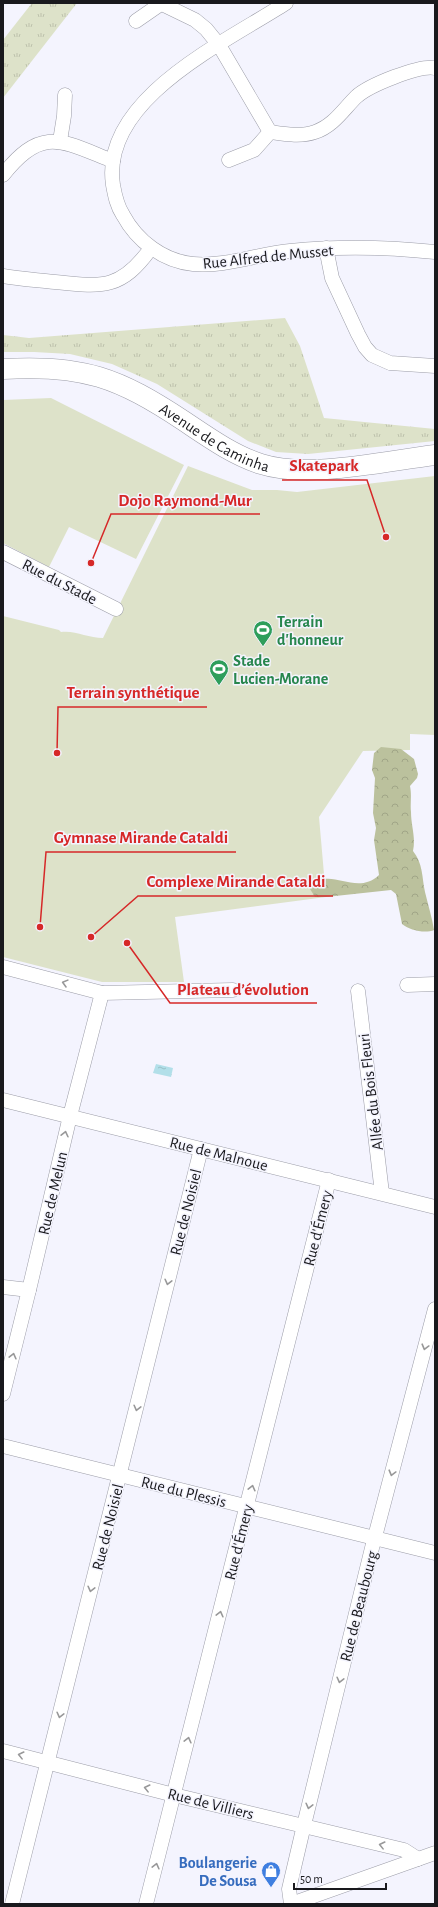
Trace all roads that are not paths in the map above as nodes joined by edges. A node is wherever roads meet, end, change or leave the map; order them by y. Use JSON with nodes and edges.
{"nodes":[{"id":1,"x":286,"y":3,"type":"edge"},
{"id":2,"x":162,"y":4,"type":"edge"},
{"id":3,"x":136,"y":21,"type":"dead end"},
{"id":4,"x":219,"y":45,"type":"junction"},
{"id":5,"x":435,"y":68,"type":"edge"},
{"id":6,"x":65,"y":95,"type":"dead end"},
{"id":7,"x":270,"y":132,"type":"junction"},
{"id":8,"x":60,"y":141,"type":"junction"},
{"id":9,"x":229,"y":160,"type":"dead end"},
{"id":10,"x":113,"y":161,"type":"junction"},
{"id":11,"x":3,"y":175,"type":"edge"},
{"id":12,"x":151,"y":248,"type":"junction"},
{"id":13,"x":326,"y":248,"type":"junction"},
{"id":14,"x":435,"y":252,"type":"edge"},
{"id":15,"x":3,"y":276,"type":"edge"},
{"id":16,"x":3,"y":361,"type":"edge"},
{"id":17,"x":435,"y":366,"type":"edge"},
{"id":18,"x":3,"y":369,"type":"edge"},
{"id":19,"x":435,"y":447,"type":"edge"},
{"id":20,"x":435,"y":455,"type":"edge"},
{"id":21,"x":3,"y":552,"type":"edge"},
{"id":22,"x":116,"y":609,"type":"dead end"},
{"id":23,"x":3,"y":967,"type":"edge"},
{"id":24,"x":435,"y":984,"type":"edge"},
{"id":25,"x":407,"y":985,"type":"dead end"},
{"id":26,"x":233,"y":990,"type":"dead end"},
{"id":27,"x":358,"y":991,"type":"dead end"},
{"id":28,"x":102,"y":993,"type":"junction"},
{"id":29,"x":3,"y":1100,"type":"edge"},
{"id":30,"x":70,"y":1116,"type":"junction"},
{"id":31,"x":201,"y":1149,"type":"junction"},
{"id":32,"x":329,"y":1180,"type":"junction"},
{"id":33,"x":382,"y":1193,"type":"junction"},
{"id":34,"x":435,"y":1207,"type":"edge"},
{"id":35,"x":3,"y":1287,"type":"edge"},
{"id":36,"x":30,"y":1290,"type":"junction"},
{"id":37,"x":435,"y":1309,"type":"edge"},
{"id":38,"x":3,"y":1394,"type":"edge"},
{"id":39,"x":3,"y":1446,"type":"edge"},
{"id":40,"x":120,"y":1475,"type":"junction"},
{"id":41,"x":247,"y":1506,"type":"junction"},
{"id":42,"x":375,"y":1539,"type":"junction"},
{"id":43,"x":435,"y":1553,"type":"edge"},
{"id":44,"x":3,"y":1751,"type":"edge"},
{"id":45,"x":48,"y":1762,"type":"junction"},
{"id":46,"x":174,"y":1794,"type":"junction"},
{"id":47,"x":304,"y":1825,"type":"junction"},
{"id":48,"x":435,"y":1853,"type":"edge"},
{"id":49,"x":418,"y":1858,"type":"junction"},
{"id":50,"x":12,"y":1904,"type":"edge"},
{"id":51,"x":146,"y":1904,"type":"edge"},
{"id":52,"x":291,"y":1904,"type":"edge"}],
"edges":[{"from":1,"to":4,"type":"street","name":"Rue Alfred de Musset"},
{"from":2,"to":3,"type":"street"},
{"from":2,"to":4,"type":"street"},
{"from":4,"to":7,"type":"street"},
{"from":4,"to":10,"type":"street","name":"Rue Alfred de Musset"},
{"from":5,"to":7,"type":"street"},
{"from":6,"to":8,"type":"street"},
{"from":7,"to":9,"type":"street"},
{"from":8,"to":10,"type":"street"},
{"from":8,"to":11,"type":"street"},
{"from":10,"to":12,"type":"street","name":"Rue Alfred de Musset"},
{"from":12,"to":13,"type":"street","name":"Rue Alfred de Musset"},
{"from":12,"to":15,"type":"street"},
{"from":13,"to":14,"type":"street","name":"Rue Alfred de Musset"},
{"from":13,"to":17,"type":"street"},
{"from":16,"to":19,"type":"street","name":"Avenue de Caminha"},
{"from":18,"to":20,"type":"street","name":"Avenue de Caminha"},
{"from":21,"to":22,"type":"street","name":"Rue du Stade"},
{"from":28,"to":23,"type":"street","one_way":true},
{"from":24,"to":25,"type":"street"},
{"from":26,"to":28,"type":"street"},
{"from":27,"to":33,"type":"street","name":"Allée du Bois Fleuri"},
{"from":28,"to":30,"type":"street","name":"Rue de Melun"},
{"from":29,"to":30,"type":"street","name":"Rue de Malnoue"},
{"from":30,"to":31,"type":"street","name":"Rue de Malnoue"},
{"from":36,"to":30,"type":"street","name":"Rue de Melun","one_way":true},
{"from":31,"to":32,"type":"street","name":"Rue de Malnoue"},
{"from":31,"to":40,"type":"street","name":"Rue de Noisiel","one_way":true},
{"from":32,"to":33,"type":"street","name":"Rue de Malnoue"},
{"from":41,"to":32,"type":"street","name":"Rue d'Émery","one_way":true},
{"from":33,"to":34,"type":"street","name":"Rue de Malnoue"},
{"from":35,"to":36,"type":"street"},
{"from":38,"to":36,"type":"street","name":"Rue de Melun","one_way":true},
{"from":37,"to":42,"type":"street","name":"Rue de Beaubourg","one_way":true},
{"from":39,"to":40,"type":"street","name":"Rue du Plessis"},
{"from":40,"to":41,"type":"street","name":"Rue du Plessis"},
{"from":40,"to":45,"type":"street","name":"Rue de Noisiel","one_way":true},
{"from":41,"to":42,"type":"street","name":"Rue du Plessis"},
{"from":46,"to":41,"type":"street","name":"Rue d'Émery","one_way":true},
{"from":42,"to":43,"type":"street","name":"Rue du Plessis"},
{"from":42,"to":47,"type":"street","name":"Rue de Beaubourg","one_way":true},
{"from":45,"to":44,"type":"street","name":"Rue de Villiers","one_way":true},
{"from":46,"to":45,"type":"street","name":"Rue de Villiers","one_way":true},
{"from":45,"to":50,"type":"street","name":"Rue de Noisiel"},
{"from":46,"to":47,"type":"street","name":"Rue de Villiers"},
{"from":51,"to":46,"type":"street","name":"Rue d'Émery","one_way":true},
{"from":49,"to":47,"type":"street","name":"Rue de Villiers","one_way":true},
{"from":47,"to":52,"type":"street","name":"Rue de Beaubourg"},
{"from":48,"to":49,"type":"street"},
{"from":49,"to":52,"type":"street"}]}
